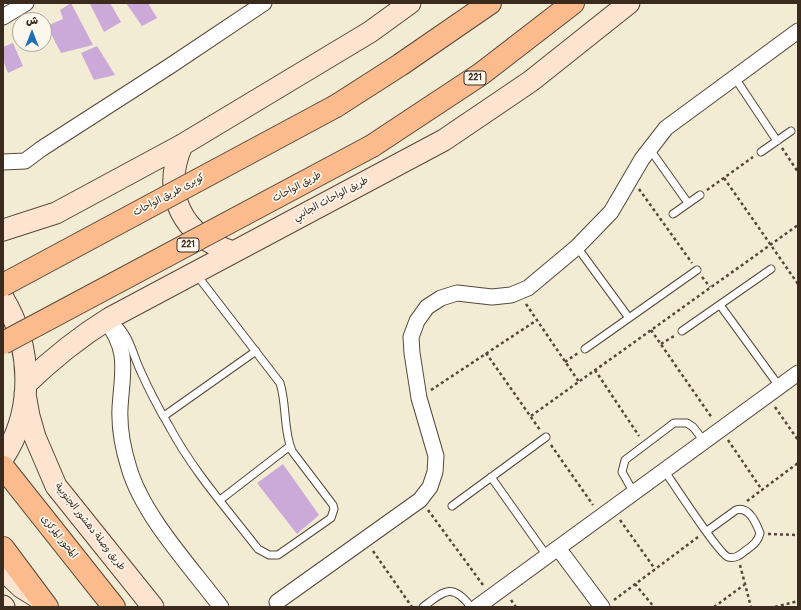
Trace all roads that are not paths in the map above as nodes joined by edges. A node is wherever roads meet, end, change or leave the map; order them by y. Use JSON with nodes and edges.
{"nodes":[{"id":1,"x":26,"y":3,"type":"edge"},
{"id":2,"x":264,"y":3,"type":"edge"},
{"id":3,"x":410,"y":3,"type":"edge"},
{"id":4,"x":490,"y":3,"type":"edge"},
{"id":5,"x":573,"y":3,"type":"edge"},
{"id":6,"x":629,"y":3,"type":"edge"},
{"id":7,"x":3,"y":17,"type":"edge"},
{"id":8,"x":798,"y":31,"type":"edge"},
{"id":9,"x":735,"y":78,"type":"junction"},
{"id":10,"x":791,"y":131,"type":"dead end"},
{"id":11,"x":777,"y":141,"type":"junction"},
{"id":12,"x":182,"y":145,"type":"junction"},
{"id":13,"x":649,"y":148,"type":"junction"},
{"id":14,"x":760,"y":152,"type":"road end"},
{"id":15,"x":3,"y":162,"type":"edge"},
{"id":16,"x":700,"y":195,"type":"road end"},
{"id":17,"x":688,"y":203,"type":"junction"},
{"id":18,"x":673,"y":214,"type":"dead end"},
{"id":19,"x":3,"y":230,"type":"edge"},
{"id":20,"x":577,"y":247,"type":"junction"},
{"id":21,"x":233,"y":252,"type":"junction"},
{"id":22,"x":771,"y":269,"type":"dead end"},
{"id":23,"x":697,"y":270,"type":"road end"},
{"id":24,"x":195,"y":272,"type":"junction"},
{"id":25,"x":3,"y":285,"type":"edge"},
{"id":26,"x":3,"y":298,"type":"edge"},
{"id":27,"x":720,"y":305,"type":"junction"},
{"id":28,"x":629,"y":318,"type":"junction"},
{"id":29,"x":108,"y":319,"type":"junction"},
{"id":30,"x":682,"y":331,"type":"road end"},
{"id":31,"x":3,"y":343,"type":"edge"},
{"id":32,"x":585,"y":349,"type":"road end"},
{"id":33,"x":256,"y":351,"type":"junction"},
{"id":34,"x":798,"y":373,"type":"edge"},
{"id":35,"x":780,"y":386,"type":"junction"},
{"id":36,"x":26,"y":389,"type":"junction"},
{"id":37,"x":164,"y":416,"type":"junction"},
{"id":38,"x":546,"y":438,"type":"dead end"},
{"id":39,"x":704,"y":441,"type":"junction"},
{"id":40,"x":290,"y":446,"type":"junction"},
{"id":41,"x":3,"y":458,"type":"edge"},
{"id":42,"x":3,"y":467,"type":"edge"},
{"id":43,"x":664,"y":470,"type":"junction"},
{"id":44,"x":491,"y":477,"type":"junction"},
{"id":45,"x":634,"y":493,"type":"junction"},
{"id":46,"x":220,"y":500,"type":"junction"},
{"id":47,"x":452,"y":506,"type":"dead end"},
{"id":48,"x":707,"y":531,"type":"junction"},
{"id":49,"x":3,"y":548,"type":"edge"},
{"id":50,"x":553,"y":552,"type":"junction"},
{"id":51,"x":3,"y":570,"type":"edge"},
{"id":52,"x":276,"y":602,"type":"dead end"},
{"id":53,"x":44,"y":603,"type":"edge"},
{"id":54,"x":606,"y":605,"type":"edge"},
{"id":55,"x":114,"y":607,"type":"edge"},
{"id":56,"x":154,"y":607,"type":"edge"},
{"id":57,"x":221,"y":607,"type":"edge"},
{"id":58,"x":423,"y":607,"type":"edge"},
{"id":59,"x":472,"y":607,"type":"edge"},
{"id":60,"x":477,"y":607,"type":"edge"}],
"edges":[{"from":1,"to":7,"type":"street"},
{"from":2,"to":15,"type":"street"},
{"from":3,"to":12,"type":"street"},
{"from":4,"to":25,"type":"highway","name":"كوبرى طريق الواحات","bridge":true},
{"from":5,"to":31,"type":"highway","name":"طريق الواحات","number":"221","bridge":true},
{"from":6,"to":21,"type":"street","name":"طريق الواحات الجانبي"},
{"from":8,"to":9,"type":"street"},
{"from":9,"to":11,"type":"lane"},
{"from":9,"to":13,"type":"street"},
{"from":10,"to":11,"type":"lane"},
{"from":11,"to":14,"type":"lane"},
{"from":12,"to":19,"type":"street"},
{"from":12,"to":21,"type":"street"},
{"from":13,"to":17,"type":"lane"},
{"from":13,"to":20,"type":"street"},
{"from":16,"to":17,"type":"lane"},
{"from":17,"to":18,"type":"lane"},
{"from":20,"to":28,"type":"lane"},
{"from":20,"to":52,"type":"street"},
{"from":21,"to":24,"type":"street","name":"طريق الواحات الجانبي"},
{"from":22,"to":27,"type":"lane"},
{"from":23,"to":28,"type":"lane"},
{"from":24,"to":29,"type":"street","name":"طريق الواحات الجانبي"},
{"from":24,"to":33,"type":"lane"},
{"from":26,"to":36,"type":"street"},
{"from":27,"to":30,"type":"lane"},
{"from":27,"to":35,"type":"lane"},
{"from":28,"to":32,"type":"lane"},
{"from":29,"to":36,"type":"street","name":"طريق الواحات الجانبي"},
{"from":29,"to":37,"type":"lane"},
{"from":29,"to":57,"type":"street"},
{"from":33,"to":37,"type":"lane"},
{"from":33,"to":40,"type":"lane"},
{"from":34,"to":35,"type":"street"},
{"from":35,"to":39,"type":"street"},
{"from":36,"to":41,"type":"street"},
{"from":36,"to":56,"type":"street","name":"طريق وصلة دهشور الجنوبية"},
{"from":37,"to":46,"type":"lane"},
{"from":38,"to":44,"type":"lane"},
{"from":39,"to":43,"type":"street"},
{"from":39,"to":45,"type":"lane"},
{"from":40,"to":46,"type":"lane"},
{"from":40,"to":46,"type":"lane"},
{"from":42,"to":55,"type":"highway","name":"المحور المركزى"},
{"from":43,"to":45,"type":"street"},
{"from":43,"to":48,"type":"lane"},
{"from":44,"to":47,"type":"lane"},
{"from":44,"to":50,"type":"lane"},
{"from":45,"to":50,"type":"street"},
{"from":48,"to":48,"type":"lane"},
{"from":49,"to":53,"type":"highway"},
{"from":50,"to":54,"type":"street"},
{"from":50,"to":60,"type":"street"},
{"from":51,"to":53,"type":"street"},
{"from":58,"to":59,"type":"lane"}]}
